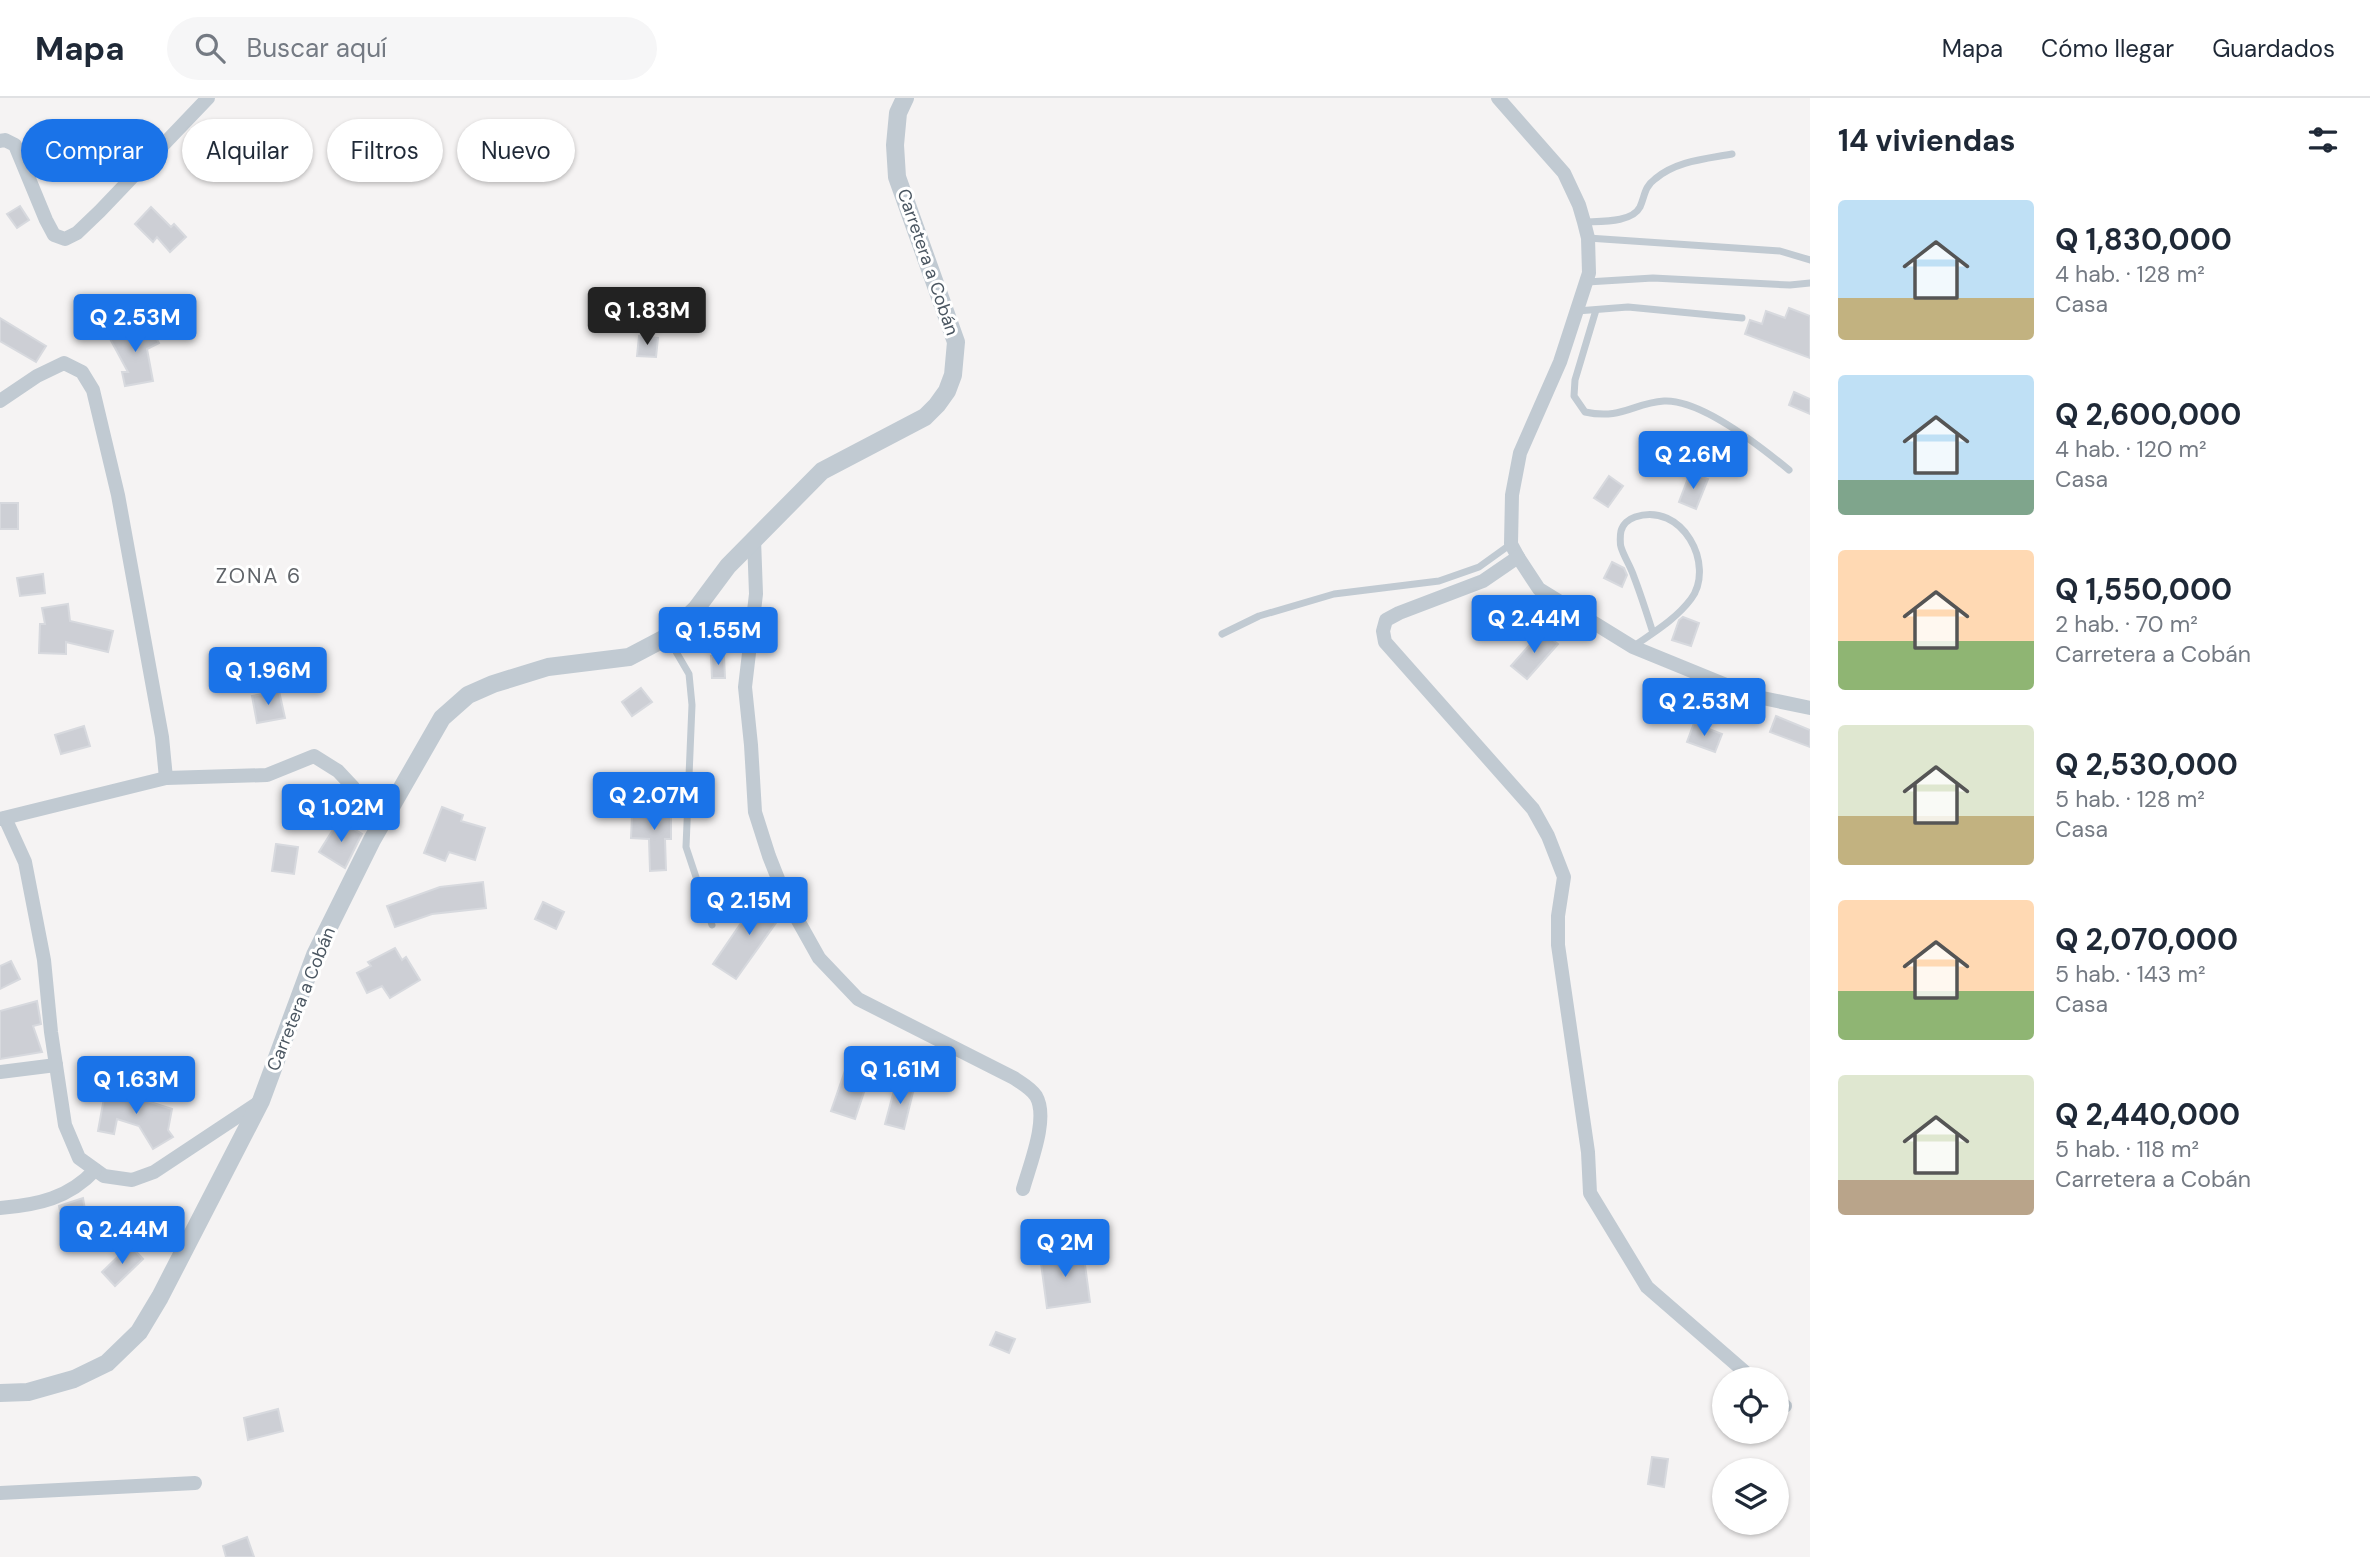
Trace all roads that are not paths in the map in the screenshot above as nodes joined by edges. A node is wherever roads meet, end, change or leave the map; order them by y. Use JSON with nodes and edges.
{"nodes":[{"id":1,"x":208,"y":98,"type":"edge"},
{"id":2,"x":905,"y":98,"type":"edge"},
{"id":3,"x":1498,"y":98,"type":"edge"},
{"id":4,"x":0,"y":141,"type":"edge"},
{"id":5,"x":1732,"y":154,"type":"dead end"},
{"id":6,"x":1584,"y":222,"type":"junction"},
{"id":7,"x":1588,"y":238,"type":"junction"},
{"id":8,"x":1810,"y":260,"type":"edge"},
{"id":9,"x":1586,"y":282,"type":"junction"},
{"id":10,"x":1810,"y":282,"type":"edge"},
{"id":11,"x":1596,"y":310,"type":"junction"},
{"id":12,"x":1577,"y":311,"type":"junction"},
{"id":13,"x":1742,"y":318,"type":"dead end"},
{"id":14,"x":0,"y":401,"type":"edge"},
{"id":15,"x":1788,"y":470,"type":"dead end"},
{"id":16,"x":754,"y":539,"type":"junction"},
{"id":17,"x":1514,"y":551,"type":"junction"},
{"id":18,"x":1653,"y":633,"type":"junction"},
{"id":19,"x":1222,"y":634,"type":"dead end"},
{"id":20,"x":667,"y":637,"type":"junction"},
{"id":21,"x":1633,"y":647,"type":"junction"},
{"id":22,"x":1810,"y":708,"type":"edge"},
{"id":23,"x":166,"y":778,"type":"junction"},
{"id":24,"x":3,"y":818,"type":"edge"},
{"id":25,"x":379,"y":829,"type":"junction"},
{"id":26,"x":712,"y":925,"type":"dead end"},
{"id":27,"x":56,"y":1065,"type":"junction"},
{"id":28,"x":0,"y":1072,"type":"edge"},
{"id":29,"x":261,"y":1101,"type":"junction"},
{"id":30,"x":95,"y":1170,"type":"junction"},
{"id":31,"x":1023,"y":1189,"type":"dead end"},
{"id":32,"x":0,"y":1208,"type":"edge"},
{"id":33,"x":1739,"y":1367,"type":"edge"},
{"id":34,"x":0,"y":1393,"type":"edge"},
{"id":35,"x":195,"y":1483,"type":"dead end"},
{"id":36,"x":0,"y":1493,"type":"edge"}],
"edges":[{"from":1,"to":4,"type":"street"},
{"from":2,"to":16,"type":"street","name":"Carretera a Cobán"},
{"from":3,"to":6,"type":"street"},
{"from":5,"to":6,"type":"lane"},
{"from":6,"to":7,"type":"street"},
{"from":7,"to":8,"type":"lane"},
{"from":7,"to":9,"type":"street"},
{"from":9,"to":10,"type":"lane"},
{"from":9,"to":12,"type":"street"},
{"from":11,"to":12,"type":"lane"},
{"from":11,"to":13,"type":"lane"},
{"from":11,"to":15,"type":"lane"},
{"from":12,"to":17,"type":"street"},
{"from":14,"to":23,"type":"street"},
{"from":16,"to":20,"type":"street","name":"Carretera a Cobán"},
{"from":16,"to":31,"type":"street"},
{"from":17,"to":19,"type":"lane"},
{"from":17,"to":21,"type":"street"},
{"from":17,"to":33,"type":"street"},
{"from":18,"to":18,"type":"lane"},
{"from":18,"to":21,"type":"lane"},
{"from":20,"to":25,"type":"street","name":"Carretera a Cobán"},
{"from":20,"to":26,"type":"lane"},
{"from":21,"to":22,"type":"street"},
{"from":23,"to":24,"type":"street"},
{"from":23,"to":25,"type":"street"},
{"from":24,"to":27,"type":"street"},
{"from":25,"to":29,"type":"street","name":"Carretera a Cobán"},
{"from":27,"to":28,"type":"street"},
{"from":27,"to":30,"type":"street"},
{"from":29,"to":30,"type":"street"},
{"from":29,"to":34,"type":"street","name":"Carretera a Cobán"},
{"from":30,"to":32,"type":"street"},
{"from":35,"to":36,"type":"street"}]}
